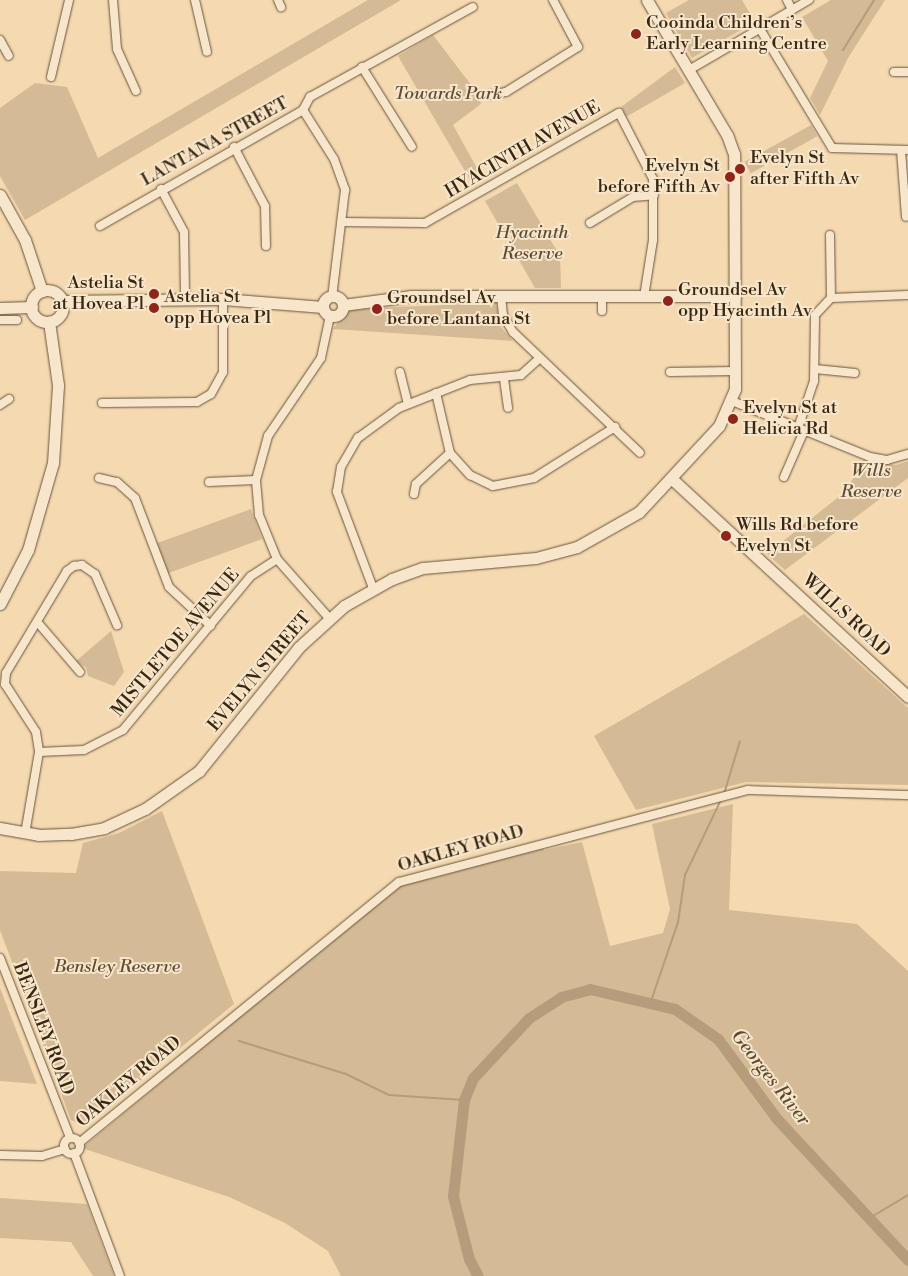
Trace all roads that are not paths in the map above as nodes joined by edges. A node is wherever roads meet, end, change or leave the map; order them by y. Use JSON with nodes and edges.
{"nodes":[{"id":1,"x":69,"y":0,"type":"edge"},
{"id":2,"x":113,"y":0,"type":"edge"},
{"id":3,"x":195,"y":0,"type":"edge"},
{"id":4,"x":553,"y":0,"type":"edge"},
{"id":5,"x":647,"y":0,"type":"edge"},
{"id":6,"x":787,"y":0,"type":"edge"},
{"id":7,"x":810,"y":0,"type":"edge"},
{"id":8,"x":473,"y":7,"type":"dead end"},
{"id":9,"x":792,"y":10,"type":"junction"},
{"id":10,"x":760,"y":29,"type":"junction"},
{"id":11,"x":0,"y":40,"type":"edge"},
{"id":12,"x":207,"y":52,"type":"dead end"},
{"id":13,"x":9,"y":56,"type":"dead end"},
{"id":14,"x":362,"y":68,"type":"junction"},
{"id":15,"x":689,"y":70,"type":"junction"},
{"id":16,"x":894,"y":72,"type":"dead end"},
{"id":17,"x":908,"y":72,"type":"edge"},
{"id":18,"x":51,"y":77,"type":"dead end"},
{"id":19,"x":136,"y":91,"type":"dead end"},
{"id":20,"x":490,"y":96,"type":"dead end"},
{"id":21,"x":303,"y":110,"type":"junction"},
{"id":22,"x":234,"y":147,"type":"junction"},
{"id":23,"x":412,"y":147,"type":"dead end"},
{"id":24,"x":904,"y":150,"type":"edge"},
{"id":25,"x":161,"y":189,"type":"junction"},
{"id":26,"x":0,"y":195,"type":"edge"},
{"id":27,"x":654,"y":196,"type":"junction"},
{"id":28,"x":906,"y":218,"type":"dead end"},
{"id":29,"x":342,"y":222,"type":"junction"},
{"id":30,"x":590,"y":223,"type":"dead end"},
{"id":31,"x":100,"y":226,"type":"dead end"},
{"id":32,"x":830,"y":235,"type":"dead end"},
{"id":33,"x":266,"y":246,"type":"dead end"},
{"id":34,"x":42,"y":291,"type":"junction"},
{"id":35,"x":908,"y":295,"type":"edge"},
{"id":36,"x":501,"y":296,"type":"junction"},
{"id":37,"x":735,"y":296,"type":"junction"},
{"id":38,"x":332,"y":297,"type":"junction"},
{"id":39,"x":602,"y":297,"type":"junction"},
{"id":40,"x":644,"y":297,"type":"junction"},
{"id":41,"x":831,"y":298,"type":"junction"},
{"id":42,"x":185,"y":299,"type":"junction"},
{"id":43,"x":223,"y":299,"type":"junction"},
{"id":44,"x":62,"y":301,"type":"junction"},
{"id":45,"x":342,"y":305,"type":"junction"},
{"id":46,"x":32,"y":307,"type":"junction"},
{"id":47,"x":0,"y":308,"type":"edge"},
{"id":48,"x":602,"y":311,"type":"dead end"},
{"id":49,"x":327,"y":312,"type":"junction"},
{"id":50,"x":0,"y":320,"type":"edge"},
{"id":51,"x":17,"y":320,"type":"dead end"},
{"id":52,"x":49,"y":322,"type":"junction"},
{"id":53,"x":540,"y":358,"type":"junction"},
{"id":54,"x":815,"y":368,"type":"junction"},
{"id":55,"x":400,"y":372,"type":"dead end"},
{"id":56,"x":670,"y":372,"type":"dead end"},
{"id":57,"x":735,"y":372,"type":"junction"},
{"id":58,"x":855,"y":373,"type":"dead end"},
{"id":59,"x":504,"y":378,"type":"junction"},
{"id":60,"x":436,"y":393,"type":"junction"},
{"id":61,"x":9,"y":399,"type":"dead end"},
{"id":62,"x":732,"y":401,"type":"junction"},
{"id":63,"x":102,"y":403,"type":"dead end"},
{"id":64,"x":408,"y":404,"type":"junction"},
{"id":65,"x":0,"y":405,"type":"edge"},
{"id":66,"x":508,"y":408,"type":"dead end"},
{"id":67,"x":615,"y":427,"type":"junction"},
{"id":68,"x":801,"y":429,"type":"junction"},
{"id":69,"x":450,"y":453,"type":"junction"},
{"id":70,"x":640,"y":453,"type":"dead end"},
{"id":71,"x":908,"y":454,"type":"edge"},
{"id":72,"x":784,"y":477,"type":"dead end"},
{"id":73,"x":99,"y":478,"type":"dead end"},
{"id":74,"x":672,"y":479,"type":"junction"},
{"id":75,"x":256,"y":480,"type":"junction"},
{"id":76,"x":209,"y":482,"type":"dead end"},
{"id":77,"x":414,"y":494,"type":"dead end"},
{"id":78,"x":277,"y":559,"type":"junction"},
{"id":79,"x":373,"y":588,"type":"junction"},
{"id":80,"x":0,"y":604,"type":"edge"},
{"id":81,"x":329,"y":618,"type":"junction"},
{"id":82,"x":39,"y":624,"type":"junction"},
{"id":83,"x":116,"y":625,"type":"dead end"},
{"id":84,"x":211,"y":626,"type":"junction"},
{"id":85,"x":80,"y":672,"type":"dead end"},
{"id":86,"x":2,"y":684,"type":"edge"},
{"id":87,"x":908,"y":696,"type":"edge"},
{"id":88,"x":40,"y":752,"type":"junction"},
{"id":89,"x":908,"y":795,"type":"edge"},
{"id":90,"x":0,"y":828,"type":"edge"},
{"id":91,"x":25,"y":834,"type":"junction"},
{"id":92,"x":0,"y":958,"type":"edge"},
{"id":93,"x":70,"y":1138,"type":"junction"},
{"id":94,"x":79,"y":1143,"type":"junction"},
{"id":95,"x":65,"y":1149,"type":"junction"},
{"id":96,"x":74,"y":1153,"type":"junction"},
{"id":97,"x":0,"y":1155,"type":"edge"},
{"id":98,"x":120,"y":1276,"type":"edge"}],
"edges":[{"from":1,"to":18,"type":"street"},
{"from":2,"to":19,"type":"street"},
{"from":3,"to":12,"type":"street"},
{"from":4,"to":20,"type":"street"},
{"from":5,"to":15,"type":"street","name":"EVELYN STREET"},
{"from":6,"to":9,"type":"street"},
{"from":7,"to":9,"type":"street"},
{"from":8,"to":14,"type":"street"},
{"from":9,"to":10,"type":"street"},
{"from":10,"to":15,"type":"street"},
{"from":10,"to":24,"type":"street"},
{"from":11,"to":13,"type":"street"},
{"from":14,"to":21,"type":"street"},
{"from":14,"to":23,"type":"street"},
{"from":15,"to":37,"type":"street","name":"EVELYN STREET"},
{"from":16,"to":17,"type":"street"},
{"from":21,"to":22,"type":"street","name":"LANTANA STREET"},
{"from":21,"to":29,"type":"street","name":"LANTANA STREET"},
{"from":22,"to":25,"type":"street","name":"LANTANA STREET"},
{"from":22,"to":33,"type":"street"},
{"from":24,"to":28,"type":"street"},
{"from":25,"to":31,"type":"street","name":"LANTANA STREET"},
{"from":25,"to":42,"type":"street"},
{"from":26,"to":34,"type":"street"},
{"from":27,"to":29,"type":"street","name":"HYACINTH AVENUE"},
{"from":27,"to":30,"type":"street"},
{"from":27,"to":40,"type":"street","name":"HYACINTH AVENUE"},
{"from":29,"to":38,"type":"street","name":"LANTANA STREET"},
{"from":32,"to":41,"type":"street"},
{"from":34,"to":44,"type":"street"},
{"from":34,"to":46,"type":"street"},
{"from":35,"to":41,"type":"street"},
{"from":36,"to":39,"type":"street"},
{"from":36,"to":45,"type":"street"},
{"from":36,"to":53,"type":"street"},
{"from":37,"to":40,"type":"street"},
{"from":37,"to":57,"type":"street","name":"EVELYN STREET"},
{"from":38,"to":45,"type":"street"},
{"from":38,"to":49,"type":"street"},
{"from":39,"to":40,"type":"street"},
{"from":39,"to":48,"type":"street"},
{"from":41,"to":54,"type":"street"},
{"from":42,"to":43,"type":"street"},
{"from":42,"to":44,"type":"street"},
{"from":43,"to":49,"type":"street"},
{"from":43,"to":63,"type":"street"},
{"from":44,"to":52,"type":"street"},
{"from":45,"to":49,"type":"street"},
{"from":46,"to":47,"type":"street"},
{"from":46,"to":52,"type":"street"},
{"from":49,"to":75,"type":"street"},
{"from":50,"to":51,"type":"street"},
{"from":52,"to":80,"type":"street"},
{"from":53,"to":59,"type":"street"},
{"from":53,"to":67,"type":"street"},
{"from":54,"to":58,"type":"street"},
{"from":54,"to":68,"type":"street"},
{"from":55,"to":64,"type":"street"},
{"from":56,"to":57,"type":"street"},
{"from":57,"to":62,"type":"street","name":"EVELYN STREET"},
{"from":59,"to":60,"type":"street"},
{"from":59,"to":66,"type":"street"},
{"from":60,"to":64,"type":"street"},
{"from":60,"to":69,"type":"street"},
{"from":61,"to":65,"type":"street"},
{"from":62,"to":68,"type":"street"},
{"from":62,"to":74,"type":"street","name":"EVELYN STREET"},
{"from":64,"to":79,"type":"street"},
{"from":67,"to":69,"type":"street"},
{"from":67,"to":70,"type":"street"},
{"from":68,"to":71,"type":"street"},
{"from":68,"to":72,"type":"street"},
{"from":69,"to":77,"type":"street"},
{"from":73,"to":84,"type":"street"},
{"from":74,"to":79,"type":"street","name":"EVELYN STREET"},
{"from":74,"to":87,"type":"street","name":"WILLS ROAD"},
{"from":75,"to":76,"type":"street"},
{"from":75,"to":78,"type":"street"},
{"from":78,"to":81,"type":"street"},
{"from":78,"to":84,"type":"street","name":"MISTLETOE AVENUE"},
{"from":79,"to":81,"type":"street","name":"EVELYN STREET"},
{"from":81,"to":91,"type":"street","name":"EVELYN STREET"},
{"from":82,"to":83,"type":"street"},
{"from":82,"to":85,"type":"street"},
{"from":82,"to":86,"type":"street"},
{"from":84,"to":88,"type":"street","name":"MISTLETOE AVENUE"},
{"from":86,"to":88,"type":"street"},
{"from":88,"to":91,"type":"street"},
{"from":89,"to":94,"type":"street","name":"OAKLEY ROAD"},
{"from":90,"to":91,"type":"street","name":"EVELYN STREET"},
{"from":92,"to":93,"type":"street","name":"BENSLEY ROAD"},
{"from":93,"to":94,"type":"street"},
{"from":93,"to":95,"type":"street"},
{"from":94,"to":96,"type":"street"},
{"from":95,"to":96,"type":"street"},
{"from":95,"to":97,"type":"street"},
{"from":96,"to":98,"type":"street"}]}
